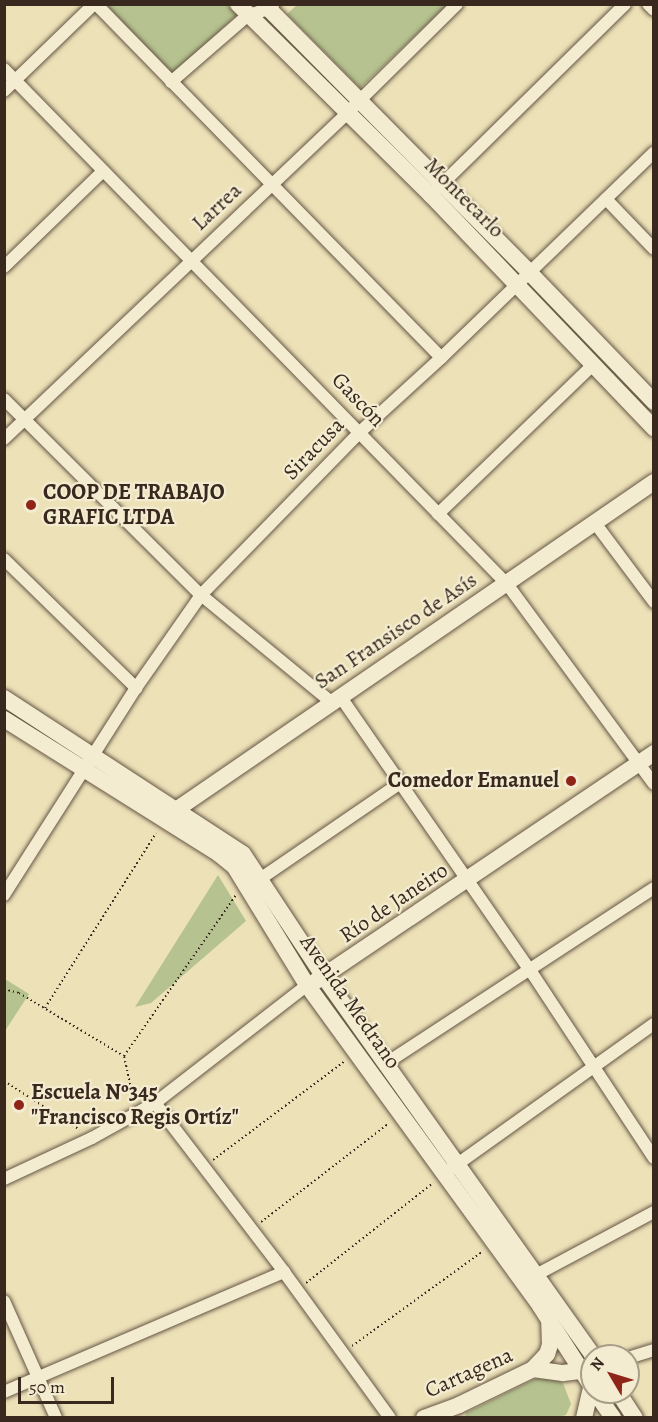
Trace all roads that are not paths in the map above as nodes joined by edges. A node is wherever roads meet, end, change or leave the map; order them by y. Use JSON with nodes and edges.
{"nodes":[{"id":1,"x":95,"y":4,"type":"edge"},
{"id":2,"x":457,"y":4,"type":"edge"},
{"id":3,"x":625,"y":4,"type":"edge"},
{"id":4,"x":648,"y":4,"type":"edge"},
{"id":5,"x":269,"y":6,"type":"edge"},
{"id":6,"x":243,"y":10,"type":"edge"},
{"id":7,"x":654,"y":10,"type":"edge"},
{"id":8,"x":4,"y":69,"type":"edge"},
{"id":9,"x":15,"y":80,"type":"junction"},
{"id":10,"x":171,"y":82,"type":"junction"},
{"id":11,"x":4,"y":91,"type":"edge"},
{"id":12,"x":360,"y":99,"type":"junction"},
{"id":13,"x":347,"y":113,"type":"junction"},
{"id":14,"x":654,"y":152,"type":"edge"},
{"id":15,"x":103,"y":171,"type":"junction"},
{"id":16,"x":272,"y":186,"type":"junction"},
{"id":17,"x":437,"y":190,"type":"junction"},
{"id":18,"x":606,"y":199,"type":"junction"},
{"id":19,"x":654,"y":249,"type":"edge"},
{"id":20,"x":191,"y":260,"type":"junction"},
{"id":21,"x":4,"y":267,"type":"edge"},
{"id":22,"x":531,"y":273,"type":"junction"},
{"id":23,"x":517,"y":284,"type":"junction"},
{"id":24,"x":441,"y":358,"type":"junction"},
{"id":25,"x":593,"y":365,"type":"junction"},
{"id":26,"x":4,"y":399,"type":"edge"},
{"id":27,"x":654,"y":402,"type":"edge"},
{"id":28,"x":24,"y":419,"type":"junction"},
{"id":29,"x":654,"y":428,"type":"edge"},
{"id":30,"x":360,"y":432,"type":"junction"},
{"id":31,"x":4,"y":439,"type":"edge"},
{"id":32,"x":654,"y":482,"type":"edge"},
{"id":33,"x":438,"y":514,"type":"junction"},
{"id":34,"x":595,"y":522,"type":"junction"},
{"id":35,"x":4,"y":559,"type":"edge"},
{"id":36,"x":507,"y":584,"type":"junction"},
{"id":37,"x":201,"y":595,"type":"junction"},
{"id":38,"x":654,"y":602,"type":"edge"},
{"id":39,"x":136,"y":688,"type":"junction"},
{"id":40,"x":4,"y":698,"type":"edge"},
{"id":41,"x":335,"y":699,"type":"junction"},
{"id":42,"x":4,"y":719,"type":"edge"},
{"id":43,"x":654,"y":753,"type":"edge"},
{"id":44,"x":90,"y":762,"type":"junction"},
{"id":45,"x":639,"y":763,"type":"junction"},
{"id":46,"x":399,"y":783,"type":"junction"},
{"id":47,"x":654,"y":784,"type":"edge"},
{"id":48,"x":170,"y":814,"type":"junction"},
{"id":49,"x":260,"y":879,"type":"junction"},
{"id":50,"x":467,"y":881,"type":"junction"},
{"id":51,"x":654,"y":888,"type":"edge"},
{"id":52,"x":4,"y":895,"type":"edge"},
{"id":53,"x":530,"y":970,"type":"junction"},
{"id":54,"x":324,"y":977,"type":"junction"},
{"id":55,"x":307,"y":985,"type":"junction"},
{"id":56,"x":654,"y":1024,"type":"edge"},
{"id":57,"x":385,"y":1064,"type":"junction"},
{"id":58,"x":593,"y":1067,"type":"junction"},
{"id":59,"x":155,"y":1103,"type":"junction"},
{"id":60,"x":654,"y":1158,"type":"edge"},
{"id":61,"x":450,"y":1170,"type":"junction"},
{"id":62,"x":4,"y":1179,"type":"edge"},
{"id":63,"x":654,"y":1212,"type":"edge"},
{"id":64,"x":284,"y":1272,"type":"junction"},
{"id":65,"x":536,"y":1275,"type":"junction"},
{"id":66,"x":4,"y":1301,"type":"edge"},
{"id":67,"x":548,"y":1318,"type":"junction"},
{"id":68,"x":585,"y":1344,"type":"edge"},
{"id":69,"x":580,"y":1366,"type":"edge"},
{"id":70,"x":533,"y":1369,"type":"junction"},
{"id":71,"x":39,"y":1377,"type":"junction"},
{"id":72,"x":580,"y":1379,"type":"edge"},
{"id":73,"x":4,"y":1392,"type":"edge"},
{"id":74,"x":604,"y":1404,"type":"edge"},
{"id":75,"x":626,"y":1404,"type":"edge"},
{"id":76,"x":457,"y":1412,"type":"edge"},
{"id":77,"x":56,"y":1418,"type":"edge"},
{"id":78,"x":390,"y":1418,"type":"edge"},
{"id":79,"x":424,"y":1418,"type":"edge"},
{"id":80,"x":613,"y":1418,"type":"edge"},
{"id":81,"x":635,"y":1418,"type":"edge"}],
"edges":[{"from":1,"to":9,"type":"street"},
{"from":1,"to":10,"type":"street"},
{"from":2,"to":12,"type":"street","name":"Larrea"},
{"from":3,"to":17,"type":"street"},
{"from":4,"to":7,"type":"street"},
{"from":5,"to":6,"type":"street"},
{"from":5,"to":12,"type":"main road","name":"Montecarlo"},
{"from":6,"to":10,"type":"street"},
{"from":6,"to":13,"type":"main road","name":"Montecarlo"},
{"from":8,"to":9,"type":"street","name":"Gascón"},
{"from":9,"to":11,"type":"street"},
{"from":9,"to":15,"type":"street","name":"Gascón"},
{"from":10,"to":16,"type":"street"},
{"from":12,"to":13,"type":"street","name":"Larrea"},
{"from":12,"to":17,"type":"main road","name":"Montecarlo"},
{"from":13,"to":16,"type":"street","name":"Larrea"},
{"from":13,"to":17,"type":"main road","name":"Montecarlo"},
{"from":14,"to":18,"type":"street","name":"Siracusa"},
{"from":15,"to":20,"type":"street","name":"Gascón"},
{"from":15,"to":21,"type":"street"},
{"from":16,"to":20,"type":"street","name":"Larrea"},
{"from":16,"to":24,"type":"street"},
{"from":17,"to":22,"type":"main road","name":"Montecarlo"},
{"from":17,"to":23,"type":"main road","name":"Montecarlo"},
{"from":18,"to":19,"type":"street"},
{"from":18,"to":22,"type":"street","name":"Siracusa"},
{"from":20,"to":28,"type":"street","name":"Larrea"},
{"from":20,"to":30,"type":"street","name":"Gascón"},
{"from":22,"to":23,"type":"street","name":"Siracusa"},
{"from":22,"to":27,"type":"main road","name":"Montecarlo"},
{"from":23,"to":24,"type":"street","name":"Siracusa"},
{"from":23,"to":25,"type":"main road","name":"Montecarlo"},
{"from":24,"to":30,"type":"street","name":"Siracusa"},
{"from":25,"to":29,"type":"main road","name":"Montecarlo"},
{"from":25,"to":33,"type":"street"},
{"from":26,"to":28,"type":"street"},
{"from":28,"to":31,"type":"street","name":"Larrea"},
{"from":28,"to":37,"type":"street"},
{"from":30,"to":33,"type":"street","name":"Gascón"},
{"from":30,"to":37,"type":"street","name":"Siracusa"},
{"from":32,"to":34,"type":"main road","name":"San Fransisco de Asís"},
{"from":33,"to":36,"type":"street","name":"Gascón"},
{"from":34,"to":36,"type":"main road","name":"San Fransisco de Asís"},
{"from":34,"to":38,"type":"street"},
{"from":35,"to":39,"type":"street"},
{"from":36,"to":41,"type":"main road","name":"San Fransisco de Asís"},
{"from":36,"to":45,"type":"street","name":"Gascón"},
{"from":37,"to":39,"type":"street","name":"Siracusa"},
{"from":37,"to":41,"type":"street"},
{"from":39,"to":44,"type":"street","name":"Siracusa"},
{"from":40,"to":44,"type":"main road","name":"Avenida Medrano"},
{"from":41,"to":46,"type":"street"},
{"from":41,"to":48,"type":"main road","name":"San Fransisco de Asís"},
{"from":42,"to":44,"type":"main road","name":"Avenida Medrano"},
{"from":43,"to":45,"type":"main road","name":"Río de Janeiro"},
{"from":44,"to":48,"type":"main road","name":"Avenida Medrano"},
{"from":44,"to":52,"type":"street","name":"Siracusa"},
{"from":45,"to":47,"type":"street","name":"Gascón"},
{"from":45,"to":50,"type":"main road","name":"Río de Janeiro"},
{"from":46,"to":49,"type":"street"},
{"from":46,"to":50,"type":"street"},
{"from":48,"to":49,"type":"main road","name":"Avenida Medrano"},
{"from":48,"to":55,"type":"main road","name":"Avenida Medrano"},
{"from":49,"to":54,"type":"main road","name":"Avenida Medrano"},
{"from":50,"to":53,"type":"street"},
{"from":50,"to":54,"type":"main road","name":"Río de Janeiro"},
{"from":51,"to":53,"type":"street"},
{"from":53,"to":57,"type":"street"},
{"from":53,"to":58,"type":"street"},
{"from":54,"to":55,"type":"main road","name":"Río de Janeiro"},
{"from":54,"to":57,"type":"main road","name":"Avenida Medrano"},
{"from":55,"to":59,"type":"street","name":"Río de Janeiro"},
{"from":55,"to":61,"type":"main road","name":"Avenida Medrano"},
{"from":56,"to":58,"type":"street"},
{"from":57,"to":61,"type":"main road","name":"Avenida Medrano"},
{"from":58,"to":60,"type":"street"},
{"from":58,"to":61,"type":"street"},
{"from":59,"to":62,"type":"street","name":"Río de Janeiro"},
{"from":59,"to":64,"type":"street"},
{"from":61,"to":65,"type":"main road","name":"Avenida Medrano"},
{"from":61,"to":67,"type":"main road","name":"Avenida Medrano"},
{"from":63,"to":65,"type":"street"},
{"from":64,"to":71,"type":"street"},
{"from":64,"to":78,"type":"street"},
{"from":65,"to":68,"type":"main road","name":"Avenida Medrano"},
{"from":66,"to":71,"type":"street"},
{"from":67,"to":69,"type":"main road","name":"Avenida Medrano"},
{"from":67,"to":70,"type":"main road","name":"Cartagena"},
{"from":70,"to":72,"type":"main road","name":"Cartagena"},
{"from":70,"to":76,"type":"main road","name":"Cartagena"},
{"from":71,"to":73,"type":"street"},
{"from":71,"to":77,"type":"street"},
{"from":74,"to":80,"type":"main road","name":"Avenida Medrano"},
{"from":75,"to":81,"type":"main road"},
{"from":76,"to":79,"type":"main road","name":"Cartagena"}]}
